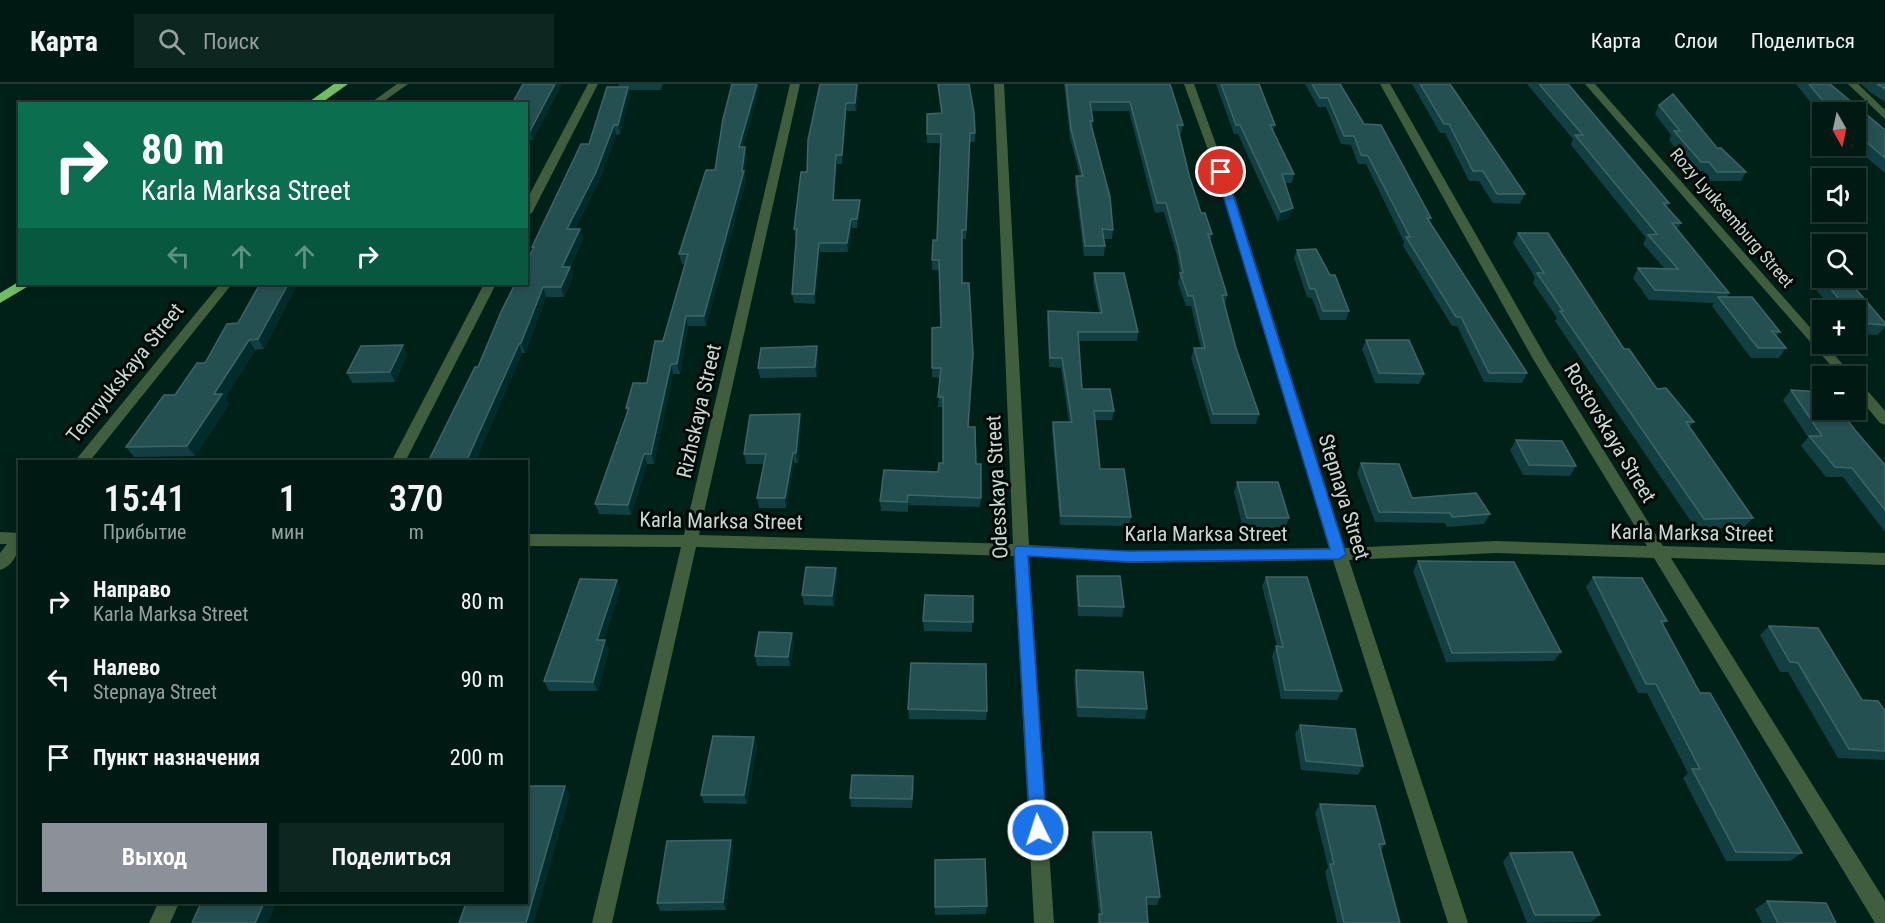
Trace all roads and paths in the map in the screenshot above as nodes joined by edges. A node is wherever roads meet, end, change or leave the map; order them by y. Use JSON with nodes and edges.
{"nodes":[{"id":1,"x":342,"y":84,"type":"edge"},
{"id":2,"x":403,"y":84,"type":"edge"},
{"id":3,"x":593,"y":84,"type":"edge"},
{"id":4,"x":795,"y":84,"type":"edge"},
{"id":5,"x":999,"y":84,"type":"edge"},
{"id":6,"x":1189,"y":84,"type":"edge"},
{"id":7,"x":1384,"y":84,"type":"edge"},
{"id":8,"x":1590,"y":84,"type":"edge"},
{"id":9,"x":1853,"y":84,"type":"edge"},
{"id":10,"x":314,"y":102,"type":"edge"},
{"id":11,"x":377,"y":102,"type":"edge"},
{"id":12,"x":1885,"y":116,"type":"edge"},
{"id":13,"x":528,"y":209,"type":"edge"},
{"id":14,"x":23,"y":285,"type":"edge"},
{"id":15,"x":225,"y":285,"type":"edge"},
{"id":16,"x":489,"y":285,"type":"edge"},
{"id":17,"x":0,"y":299,"type":"edge"},
{"id":18,"x":1838,"y":366,"type":"edge"},
{"id":19,"x":1866,"y":398,"type":"edge"},
{"id":20,"x":1885,"y":420,"type":"edge"},
{"id":21,"x":83,"y":460,"type":"edge"},
{"id":22,"x":399,"y":460,"type":"edge"},
{"id":23,"x":0,"y":538,"type":"edge"},
{"id":24,"x":18,"y":539,"type":"edge"},
{"id":25,"x":528,"y":540,"type":"edge"},
{"id":26,"x":691,"y":541,"type":"junction"},
{"id":27,"x":18,"y":542,"type":"edge"},
{"id":28,"x":1021,"y":550,"type":"junction"},
{"id":29,"x":1339,"y":554,"type":"junction"},
{"id":30,"x":1660,"y":554,"type":"junction"},
{"id":31,"x":1885,"y":560,"type":"edge"},
{"id":32,"x":0,"y":564,"type":"edge"},
{"id":33,"x":168,"y":904,"type":"edge"},
{"id":34,"x":1885,"y":920,"type":"edge"},
{"id":35,"x":159,"y":923,"type":"edge"},
{"id":36,"x":602,"y":923,"type":"edge"},
{"id":37,"x":1044,"y":923,"type":"edge"},
{"id":38,"x":1458,"y":923,"type":"edge"}],
"edges":[{"from":1,"to":10,"type":"highway"},
{"from":2,"to":11,"type":"street"},
{"from":3,"to":13,"type":"street"},
{"from":4,"to":26,"type":"street","name":"Rizhskaya Street"},
{"from":5,"to":28,"type":"street","name":"Odesskaya Street"},
{"from":6,"to":29,"type":"street","name":"Stepnaya Street"},
{"from":7,"to":30,"type":"street","name":"Rostovskaya Street"},
{"from":8,"to":18,"type":"street","name":"Rozy Lyuksemburg Street"},
{"from":9,"to":12,"type":"street"},
{"from":14,"to":17,"type":"highway"},
{"from":15,"to":21,"type":"street","name":"Temryukskaya Street"},
{"from":16,"to":22,"type":"street"},
{"from":19,"to":20,"type":"street"},
{"from":23,"to":24,"type":"street"},
{"from":25,"to":26,"type":"street","name":"Karla Marksa Street"},
{"from":26,"to":28,"type":"street","name":"Karla Marksa Street"},
{"from":26,"to":36,"type":"street","name":"Rizhskaya Street"},
{"from":27,"to":32,"type":"street"},
{"from":28,"to":29,"type":"street","name":"Karla Marksa Street"},
{"from":28,"to":37,"type":"street","name":"Odesskaya Street"},
{"from":29,"to":30,"type":"street","name":"Karla Marksa Street"},
{"from":29,"to":38,"type":"street","name":"Stepnaya Street"},
{"from":30,"to":31,"type":"street","name":"Karla Marksa Street"},
{"from":30,"to":34,"type":"street","name":"Rostovskaya Street"},
{"from":33,"to":35,"type":"street"}]}
